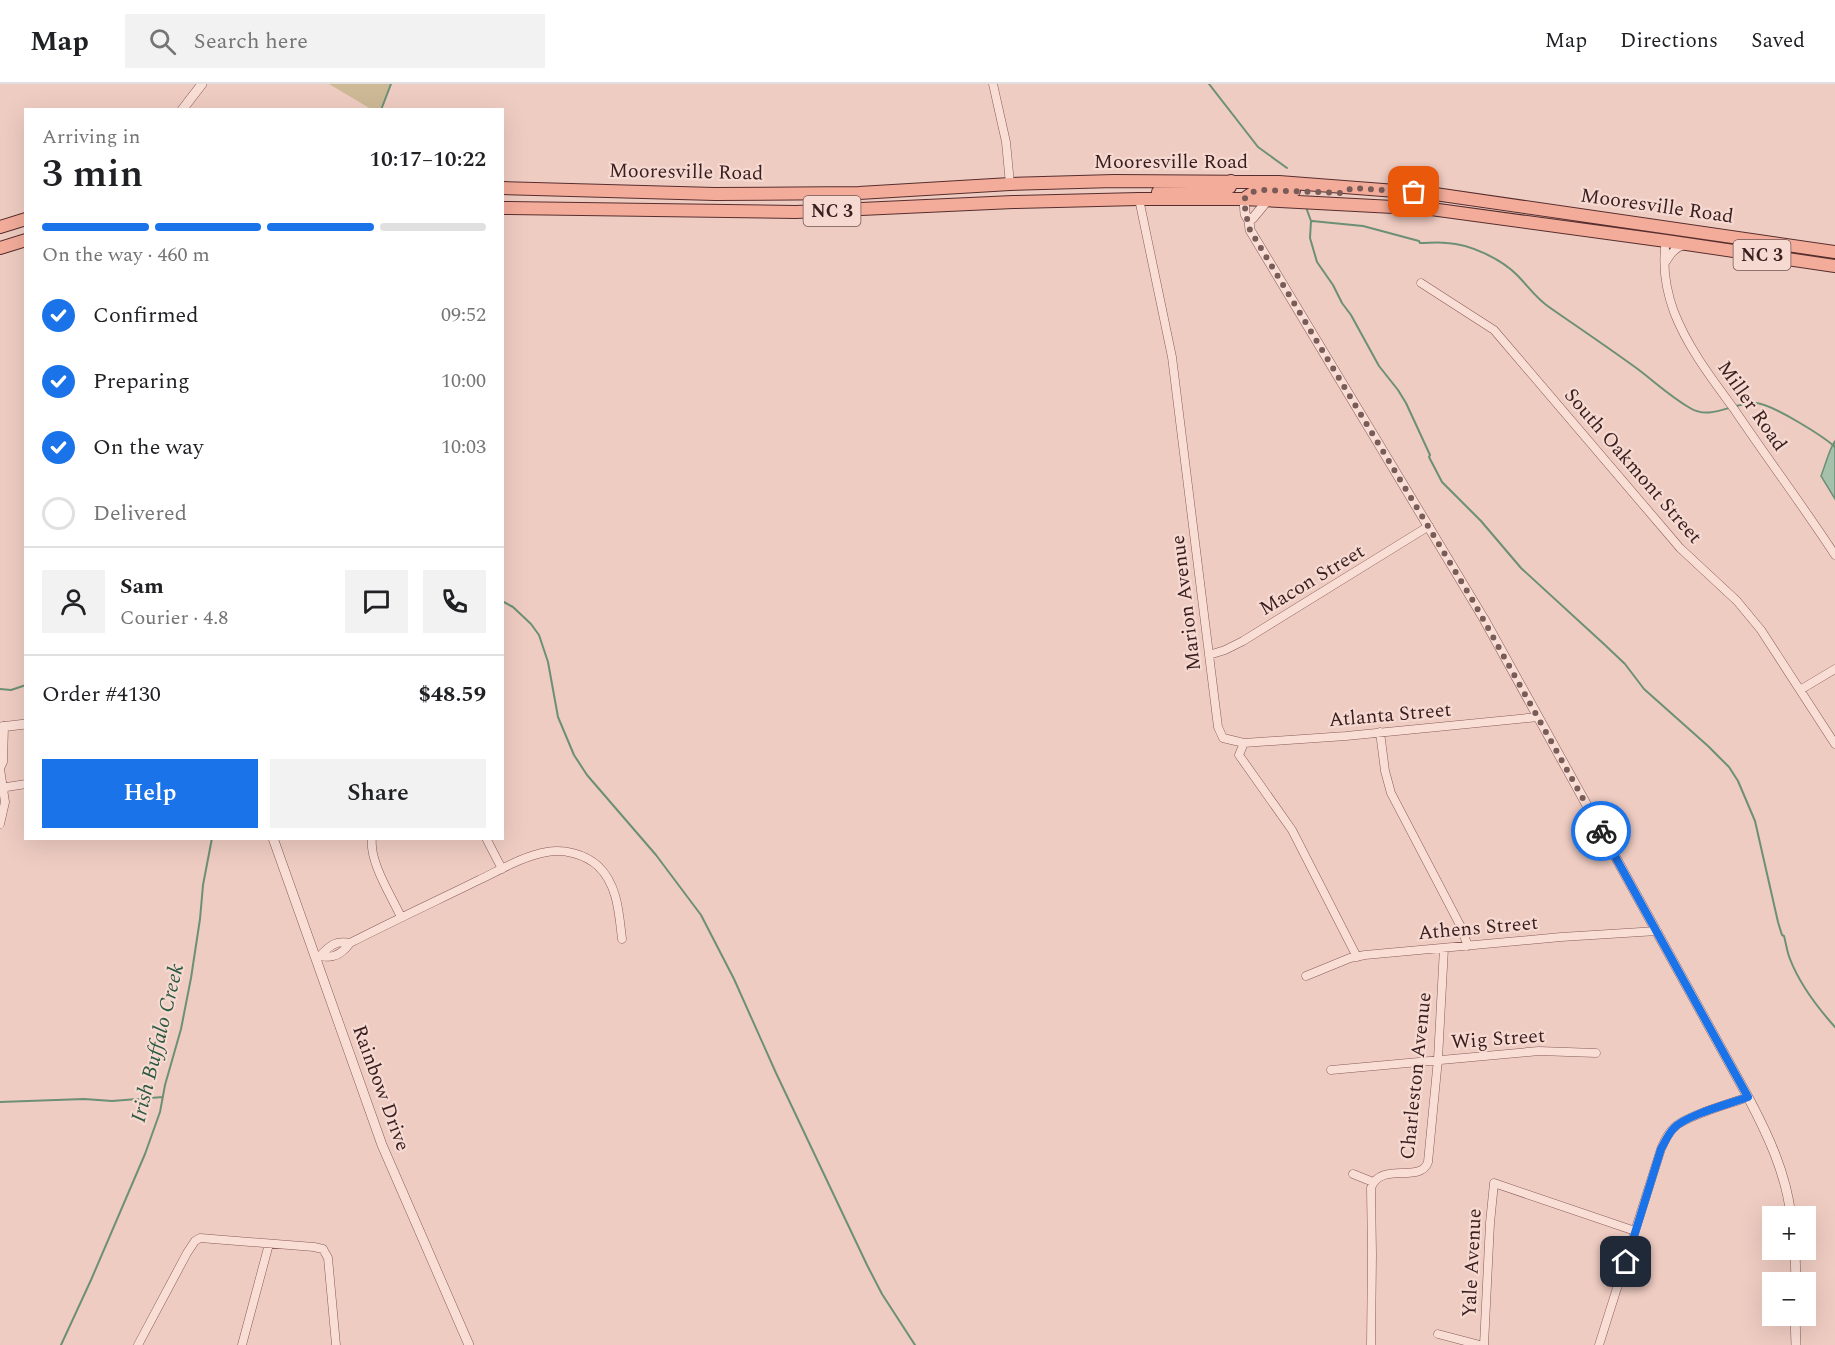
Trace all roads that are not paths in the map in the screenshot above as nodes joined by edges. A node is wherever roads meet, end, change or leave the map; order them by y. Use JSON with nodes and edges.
{"nodes":[{"id":1,"x":202,"y":84,"type":"edge"},
{"id":2,"x":993,"y":84,"type":"edge"},
{"id":3,"x":184,"y":108,"type":"edge"},
{"id":4,"x":1231,"y":181,"type":"junction"},
{"id":5,"x":1010,"y":184,"type":"junction"},
{"id":6,"x":1352,"y":188,"type":"junction"},
{"id":7,"x":504,"y":189,"type":"edge"},
{"id":8,"x":738,"y":194,"type":"junction"},
{"id":9,"x":1119,"y":199,"type":"junction"},
{"id":10,"x":1139,"y":199,"type":"junction"},
{"id":11,"x":1244,"y":199,"type":"junction"},
{"id":12,"x":1267,"y":201,"type":"junction"},
{"id":13,"x":504,"y":208,"type":"edge"},
{"id":14,"x":737,"y":211,"type":"junction"},
{"id":15,"x":24,"y":220,"type":"edge"},
{"id":16,"x":1249,"y":221,"type":"junction"},
{"id":17,"x":1646,"y":225,"type":"junction"},
{"id":18,"x":0,"y":227,"type":"edge"},
{"id":19,"x":1578,"y":229,"type":"junction"},
{"id":20,"x":1736,"y":237,"type":"junction"},
{"id":21,"x":24,"y":241,"type":"edge"},
{"id":22,"x":1666,"y":241,"type":"junction"},
{"id":23,"x":1688,"y":244,"type":"junction"},
{"id":24,"x":0,"y":248,"type":"edge"},
{"id":25,"x":1835,"y":252,"type":"edge"},
{"id":26,"x":1665,"y":264,"type":"junction"},
{"id":27,"x":1835,"y":266,"type":"edge"},
{"id":28,"x":1421,"y":283,"type":"dead end"},
{"id":29,"x":1429,"y":526,"type":"junction"},
{"id":30,"x":1835,"y":555,"type":"edge"},
{"id":31,"x":1209,"y":655,"type":"junction"},
{"id":32,"x":1835,"y":669,"type":"edge"},
{"id":33,"x":1800,"y":690,"type":"junction"},
{"id":34,"x":1538,"y":717,"type":"junction"},
{"id":35,"x":24,"y":724,"type":"edge"},
{"id":36,"x":2,"y":727,"type":"edge"},
{"id":37,"x":1380,"y":732,"type":"junction"},
{"id":38,"x":1244,"y":743,"type":"junction"},
{"id":39,"x":1835,"y":744,"type":"edge"},
{"id":40,"x":0,"y":768,"type":"edge"},
{"id":41,"x":24,"y":784,"type":"edge"},
{"id":42,"x":1,"y":788,"type":"edge"},
{"id":43,"x":0,"y":824,"type":"edge"},
{"id":44,"x":274,"y":840,"type":"edge"},
{"id":45,"x":372,"y":840,"type":"edge"},
{"id":46,"x":487,"y":840,"type":"edge"},
{"id":47,"x":502,"y":869,"type":"junction"},
{"id":48,"x":401,"y":917,"type":"junction"},
{"id":49,"x":1657,"y":932,"type":"junction"},
{"id":50,"x":622,"y":939,"type":"dead end"},
{"id":51,"x":1468,"y":946,"type":"junction"},
{"id":52,"x":1444,"y":948,"type":"junction"},
{"id":53,"x":318,"y":957,"type":"junction"},
{"id":54,"x":1357,"y":957,"type":"junction"},
{"id":55,"x":1306,"y":976,"type":"dead end"},
{"id":56,"x":1596,"y":1053,"type":"dead end"},
{"id":57,"x":1438,"y":1059,"type":"junction"},
{"id":58,"x":1331,"y":1070,"type":"dead end"},
{"id":59,"x":1748,"y":1097,"type":"junction"},
{"id":60,"x":1353,"y":1174,"type":"dead end"},
{"id":61,"x":1373,"y":1182,"type":"junction"},
{"id":62,"x":1789,"y":1206,"type":"edge"},
{"id":63,"x":1635,"y":1231,"type":"junction"},
{"id":64,"x":269,"y":1244,"type":"junction"},
{"id":65,"x":1795,"y":1326,"type":"edge"},
{"id":66,"x":1438,"y":1334,"type":"dead end"},
{"id":67,"x":138,"y":1345,"type":"edge"},
{"id":68,"x":242,"y":1345,"type":"edge"},
{"id":69,"x":336,"y":1345,"type":"edge"},
{"id":70,"x":469,"y":1345,"type":"edge"},
{"id":71,"x":1371,"y":1345,"type":"edge"},
{"id":72,"x":1480,"y":1345,"type":"edge"},
{"id":73,"x":1484,"y":1345,"type":"edge"},
{"id":74,"x":1599,"y":1345,"type":"edge"},
{"id":75,"x":1796,"y":1345,"type":"edge"}],
"edges":[{"from":1,"to":3,"type":"street"},
{"from":2,"to":5,"type":"street"},
{"from":4,"to":5,"type":"main road","name":"Mooresville Road","number":"NC 3"},
{"from":4,"to":6,"type":"main road","name":"Mooresville Road","number":"NC 3"},
{"from":4,"to":9,"type":"main road"},
{"from":5,"to":8,"type":"main road","name":"Mooresville Road","number":"NC 3"},
{"from":6,"to":11,"type":"main road"},
{"from":6,"to":17,"type":"main road","name":"Mooresville Road","number":"NC 3"},
{"from":7,"to":8,"type":"main road","name":"Mooresville Road","number":"NC 3"},
{"from":8,"to":14,"type":"main road"},
{"from":9,"to":10,"type":"main road","name":"Mooresville Road","number":"NC 3"},
{"from":9,"to":14,"type":"main road","name":"Mooresville Road","number":"NC 3"},
{"from":10,"to":11,"type":"main road","name":"Mooresville Road","number":"NC 3"},
{"from":10,"to":31,"type":"street","name":"Marion Avenue"},
{"from":11,"to":12,"type":"main road","name":"Mooresville Road","number":"NC 3"},
{"from":11,"to":16,"type":"street"},
{"from":12,"to":16,"type":"street"},
{"from":12,"to":19,"type":"main road","name":"Mooresville Road","number":"NC 3"},
{"from":13,"to":14,"type":"main road","name":"Mooresville Road","number":"NC 3"},
{"from":15,"to":18,"type":"main road"},
{"from":16,"to":29,"type":"street"},
{"from":17,"to":19,"type":"main road"},
{"from":17,"to":20,"type":"main road","name":"Mooresville Road","number":"NC 3"},
{"from":19,"to":22,"type":"main road","name":"Mooresville Road","number":"NC 3"},
{"from":20,"to":22,"type":"main road"},
{"from":20,"to":25,"type":"main road","name":"Mooresville Road","number":"NC 3"},
{"from":21,"to":24,"type":"main road"},
{"from":22,"to":23,"type":"main road","name":"Mooresville Road","number":"NC 3"},
{"from":22,"to":26,"type":"street","name":"Miller Road"},
{"from":23,"to":26,"type":"street"},
{"from":23,"to":27,"type":"main road","name":"Mooresville Road","number":"NC 3"},
{"from":26,"to":30,"type":"street","name":"Miller Road"},
{"from":28,"to":33,"type":"street","name":"South Oakmont Street"},
{"from":29,"to":31,"type":"street","name":"Macon Street"},
{"from":29,"to":34,"type":"street"},
{"from":31,"to":38,"type":"street","name":"Marion Avenue"},
{"from":32,"to":33,"type":"street"},
{"from":33,"to":39,"type":"street","name":"South Oakmont Street"},
{"from":34,"to":37,"type":"street","name":"Atlanta Street"},
{"from":34,"to":49,"type":"street"},
{"from":35,"to":36,"type":"street"},
{"from":36,"to":40,"type":"street"},
{"from":37,"to":38,"type":"street","name":"Atlanta Street"},
{"from":37,"to":51,"type":"street"},
{"from":38,"to":54,"type":"street"},
{"from":40,"to":42,"type":"street"},
{"from":41,"to":42,"type":"street"},
{"from":42,"to":43,"type":"street"},
{"from":44,"to":53,"type":"street","name":"Rainbow Drive"},
{"from":45,"to":48,"type":"street"},
{"from":46,"to":47,"type":"street"},
{"from":47,"to":48,"type":"street"},
{"from":47,"to":50,"type":"street"},
{"from":48,"to":53,"type":"street"},
{"from":49,"to":51,"type":"street","name":"Athens Street"},
{"from":49,"to":59,"type":"street"},
{"from":51,"to":52,"type":"street","name":"Athens Street"},
{"from":52,"to":54,"type":"street","name":"Athens Street"},
{"from":52,"to":57,"type":"street","name":"Charleston Avenue"},
{"from":53,"to":70,"type":"street","name":"Rainbow Drive"},
{"from":54,"to":55,"type":"street","name":"Athens Street"},
{"from":56,"to":57,"type":"street","name":"Wig Street"},
{"from":57,"to":58,"type":"street","name":"Wig Street"},
{"from":57,"to":61,"type":"street","name":"Charleston Avenue"},
{"from":59,"to":62,"type":"street"},
{"from":59,"to":63,"type":"street"},
{"from":60,"to":61,"type":"street"},
{"from":61,"to":71,"type":"street"},
{"from":63,"to":73,"type":"street","name":"Yale Avenue"},
{"from":63,"to":74,"type":"street"},
{"from":64,"to":67,"type":"street"},
{"from":64,"to":68,"type":"street"},
{"from":64,"to":69,"type":"street"},
{"from":65,"to":75,"type":"street"},
{"from":66,"to":72,"type":"street"}]}
